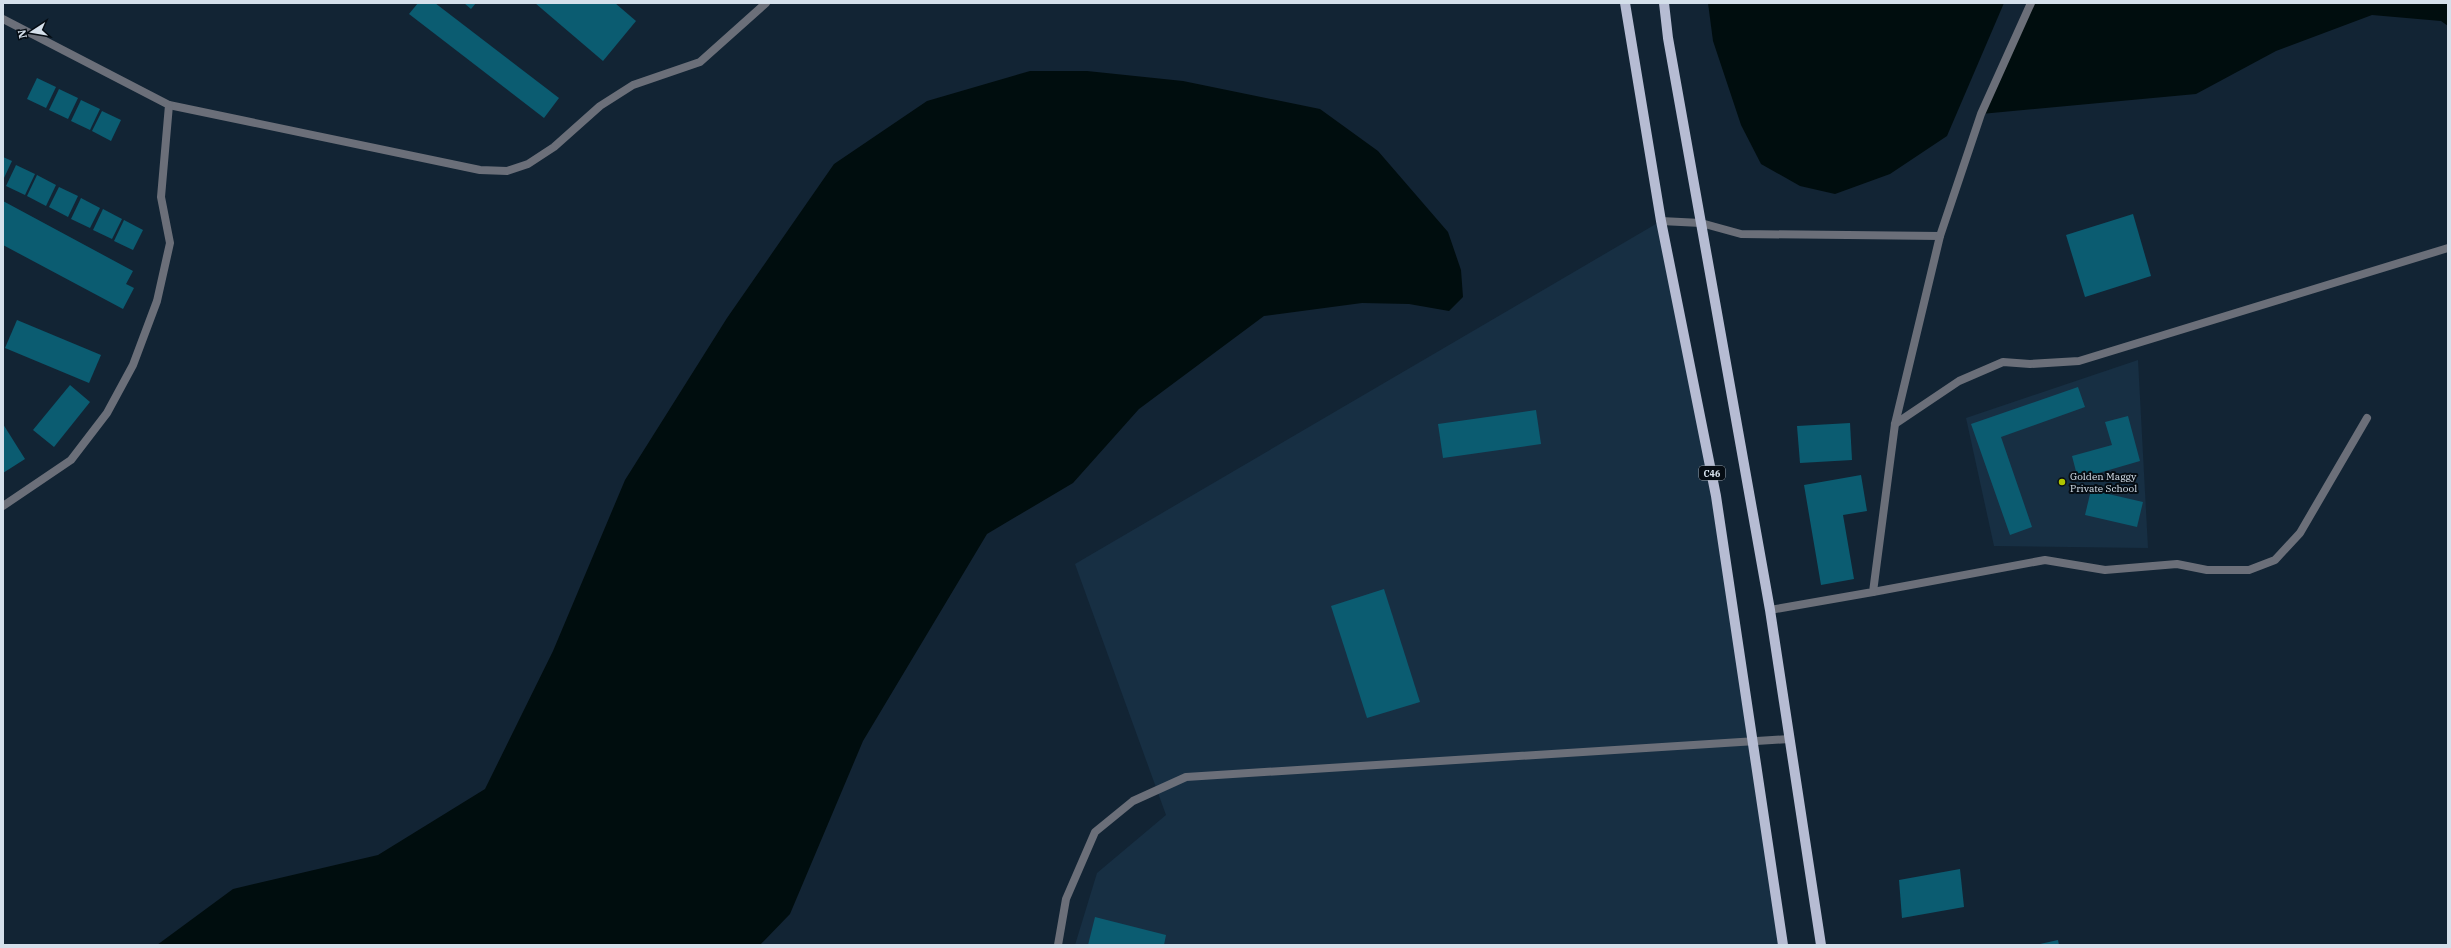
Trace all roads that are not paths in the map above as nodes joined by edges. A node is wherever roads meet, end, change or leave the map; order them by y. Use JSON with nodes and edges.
{"nodes":[{"id":1,"x":766,"y":3,"type":"edge"},
{"id":2,"x":1625,"y":3,"type":"edge"},
{"id":3,"x":1664,"y":3,"type":"edge"},
{"id":4,"x":2031,"y":3,"type":"edge"},
{"id":5,"x":3,"y":19,"type":"edge"},
{"id":6,"x":169,"y":105,"type":"junction"},
{"id":7,"x":1661,"y":220,"type":"junction"},
{"id":8,"x":1701,"y":223,"type":"junction"},
{"id":9,"x":1940,"y":236,"type":"junction"},
{"id":10,"x":2448,"y":248,"type":"edge"},
{"id":11,"x":2367,"y":418,"type":"dead end"},
{"id":12,"x":1895,"y":424,"type":"junction"},
{"id":13,"x":3,"y":506,"type":"edge"},
{"id":14,"x":1874,"y":592,"type":"junction"},
{"id":15,"x":1770,"y":610,"type":"junction"},
{"id":16,"x":1789,"y":739,"type":"junction"},
{"id":17,"x":1753,"y":740,"type":"junction"},
{"id":18,"x":1058,"y":945,"type":"edge"},
{"id":19,"x":1783,"y":945,"type":"edge"},
{"id":20,"x":1821,"y":945,"type":"edge"}],
"edges":[{"from":1,"to":6,"type":"street"},
{"from":2,"to":7,"type":"main road","number":"C46"},
{"from":3,"to":8,"type":"main road"},
{"from":4,"to":9,"type":"street"},
{"from":5,"to":6,"type":"street"},
{"from":6,"to":13,"type":"street"},
{"from":7,"to":8,"type":"street"},
{"from":7,"to":17,"type":"main road","number":"C46"},
{"from":8,"to":9,"type":"street"},
{"from":8,"to":15,"type":"main road"},
{"from":9,"to":12,"type":"street"},
{"from":10,"to":12,"type":"street"},
{"from":11,"to":14,"type":"street"},
{"from":12,"to":14,"type":"street"},
{"from":14,"to":15,"type":"street"},
{"from":15,"to":16,"type":"main road"},
{"from":16,"to":17,"type":"street"},
{"from":16,"to":20,"type":"main road"},
{"from":17,"to":18,"type":"street"},
{"from":17,"to":19,"type":"main road","number":"C46"}]}
